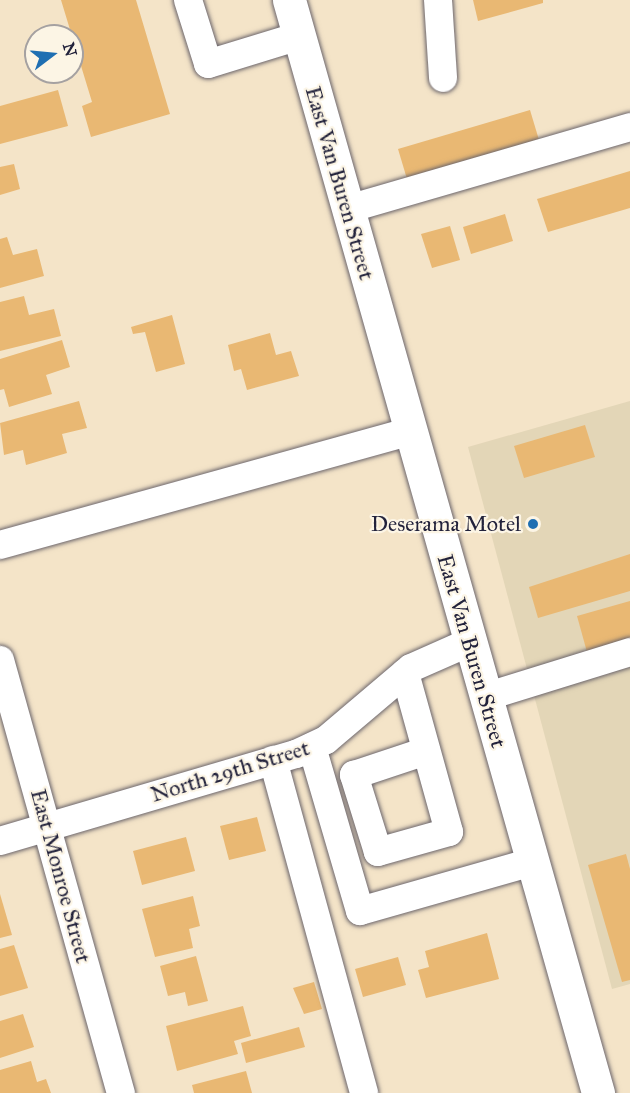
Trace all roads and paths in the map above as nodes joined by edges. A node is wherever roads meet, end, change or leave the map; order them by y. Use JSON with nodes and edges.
{"nodes":[{"id":1,"x":188,"y":0,"type":"edge"},
{"id":2,"x":289,"y":0,"type":"edge"},
{"id":3,"x":438,"y":0,"type":"edge"},
{"id":4,"x":299,"y":36,"type":"junction"},
{"id":5,"x":443,"y":78,"type":"dead end"},
{"id":6,"x":630,"y":127,"type":"edge"},
{"id":7,"x":348,"y":209,"type":"junction"},
{"id":8,"x":410,"y":431,"type":"junction"},
{"id":9,"x":0,"y":545,"type":"edge"},
{"id":10,"x":470,"y":642,"type":"junction"},
{"id":11,"x":630,"y":652,"type":"edge"},
{"id":12,"x":0,"y":660,"type":"edge"},
{"id":13,"x":405,"y":673,"type":"junction"},
{"id":14,"x":485,"y":697,"type":"junction"},
{"id":15,"x":312,"y":747,"type":"junction"},
{"id":16,"x":426,"y":750,"type":"dead end"},
{"id":17,"x":273,"y":760,"type":"junction"},
{"id":18,"x":48,"y":827,"type":"junction"},
{"id":19,"x":0,"y":842,"type":"edge"},
{"id":20,"x":532,"y":862,"type":"junction"},
{"id":21,"x":121,"y":1093,"type":"edge"},
{"id":22,"x":364,"y":1093,"type":"edge"},
{"id":23,"x":598,"y":1093,"type":"edge"}],
"edges":[{"from":1,"to":4,"type":"street"},
{"from":2,"to":4,"type":"main road","name":"East Van Buren Street"},
{"from":3,"to":5,"type":"street"},
{"from":4,"to":7,"type":"main road","name":"East Van Buren Street"},
{"from":6,"to":7,"type":"street"},
{"from":7,"to":8,"type":"main road","name":"East Van Buren Street"},
{"from":8,"to":9,"type":"street"},
{"from":8,"to":10,"type":"main road","name":"East Van Buren Street"},
{"from":10,"to":13,"type":"street","name":"North 29th Street"},
{"from":10,"to":14,"type":"main road","name":"East Van Buren Street"},
{"from":11,"to":14,"type":"street"},
{"from":12,"to":18,"type":"street","name":"East Monroe Street"},
{"from":13,"to":15,"type":"street","name":"North 29th Street"},
{"from":13,"to":16,"type":"street"},
{"from":14,"to":20,"type":"main road","name":"East Van Buren Street"},
{"from":15,"to":17,"type":"street","name":"North 29th Street"},
{"from":15,"to":20,"type":"street"},
{"from":17,"to":18,"type":"street","name":"North 29th Street"},
{"from":17,"to":22,"type":"street"},
{"from":18,"to":19,"type":"street","name":"North 29th Street"},
{"from":18,"to":21,"type":"street","name":"East Monroe Street"},
{"from":20,"to":23,"type":"main road","name":"East Van Buren Street"}]}
